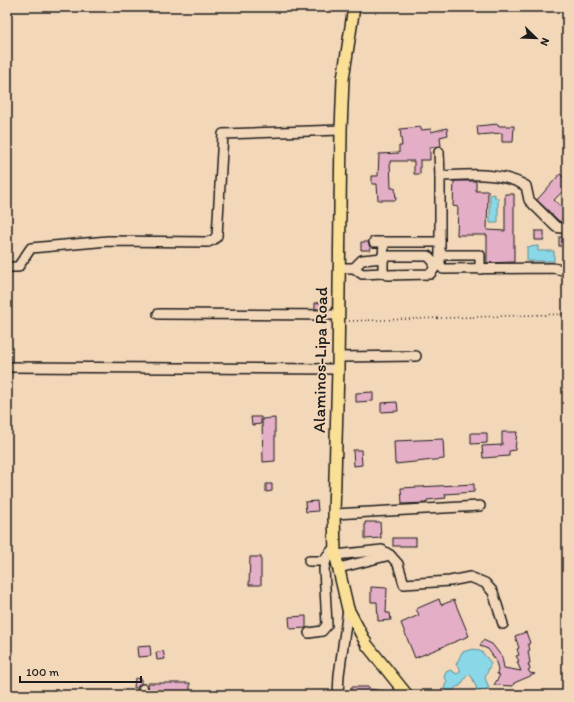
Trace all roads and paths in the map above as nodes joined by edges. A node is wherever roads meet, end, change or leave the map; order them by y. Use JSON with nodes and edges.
{"nodes":[{"id":1,"x":354,"y":7,"type":"edge"},
{"id":2,"x":341,"y":130,"type":"junction"},
{"id":3,"x":439,"y":152,"type":"dead end"},
{"id":4,"x":440,"y":176,"type":"junction"},
{"id":5,"x":567,"y":229,"type":"edge"},
{"id":6,"x":374,"y":242,"type":"dead end"},
{"id":7,"x":384,"y":242,"type":"junction"},
{"id":8,"x":440,"y":242,"type":"junction"},
{"id":9,"x":440,"y":255,"type":"junction"},
{"id":10,"x":383,"y":258,"type":"junction"},
{"id":11,"x":437,"y":264,"type":"junction"},
{"id":12,"x":7,"y":268,"type":"edge"},
{"id":13,"x":339,"y":268,"type":"junction"},
{"id":14,"x":354,"y":268,"type":"junction"},
{"id":15,"x":480,"y":269,"type":"junction"},
{"id":16,"x":567,"y":271,"type":"edge"},
{"id":17,"x":383,"y":273,"type":"junction"},
{"id":18,"x":158,"y":314,"type":"dead end"},
{"id":19,"x":567,"y":314,"type":"edge"},
{"id":20,"x":339,"y":318,"type":"junction"},
{"id":21,"x":416,"y":356,"type":"dead end"},
{"id":22,"x":338,"y":363,"type":"junction"},
{"id":23,"x":7,"y":367,"type":"edge"},
{"id":24,"x":480,"y":506,"type":"dead end"},
{"id":25,"x":334,"y":514,"type":"junction"},
{"id":26,"x":336,"y":551,"type":"junction"},
{"id":27,"x":390,"y":555,"type":"junction"},
{"id":28,"x":309,"y":561,"type":"dead end"},
{"id":29,"x":325,"y":561,"type":"junction"},
{"id":30,"x":339,"y":568,"type":"junction"},
{"id":31,"x":348,"y":609,"type":"junction"},
{"id":32,"x":503,"y":624,"type":"dead end"},
{"id":33,"x":309,"y":633,"type":"dead end"},
{"id":34,"x":338,"y":695,"type":"edge"},
{"id":35,"x":407,"y":695,"type":"edge"}],
"edges":[{"from":1,"to":2,"type":"main road","name":"Alaminos-Lipa Road"},
{"from":2,"to":12,"type":"street"},
{"from":2,"to":13,"type":"main road","name":"Alaminos-Lipa Road"},
{"from":3,"to":4,"type":"street"},
{"from":4,"to":5,"type":"street"},
{"from":4,"to":8,"type":"street"},
{"from":6,"to":7,"type":"street"},
{"from":7,"to":8,"type":"street"},
{"from":7,"to":10,"type":"street"},
{"from":8,"to":9,"type":"street"},
{"from":9,"to":11,"type":"street"},
{"from":9,"to":15,"type":"street"},
{"from":10,"to":11,"type":"street"},
{"from":10,"to":14,"type":"street"},
{"from":10,"to":17,"type":"street"},
{"from":11,"to":15,"type":"street"},
{"from":11,"to":17,"type":"street"},
{"from":13,"to":14,"type":"street"},
{"from":13,"to":20,"type":"main road","name":"Alaminos-Lipa Road"},
{"from":14,"to":17,"type":"street"},
{"from":15,"to":16,"type":"street"},
{"from":18,"to":20,"type":"street"},
{"from":19,"to":20,"type":"path"},
{"from":20,"to":22,"type":"main road","name":"Alaminos-Lipa Road"},
{"from":21,"to":22,"type":"street"},
{"from":22,"to":23,"type":"street"},
{"from":22,"to":25,"type":"main road","name":"Alaminos-Lipa Road"},
{"from":24,"to":25,"type":"street"},
{"from":25,"to":26,"type":"main road","name":"Alaminos-Lipa Road"},
{"from":26,"to":27,"type":"street"},
{"from":26,"to":29,"type":"street"},
{"from":26,"to":30,"type":"main road","name":"Alaminos-Lipa Road"},
{"from":27,"to":30,"type":"street"},
{"from":27,"to":32,"type":"street"},
{"from":28,"to":29,"type":"street"},
{"from":29,"to":33,"type":"street"},
{"from":30,"to":31,"type":"main road","name":"Alaminos-Lipa Road"},
{"from":31,"to":34,"type":"street"},
{"from":31,"to":35,"type":"main road","name":"Alaminos-Lipa Road"}]}
